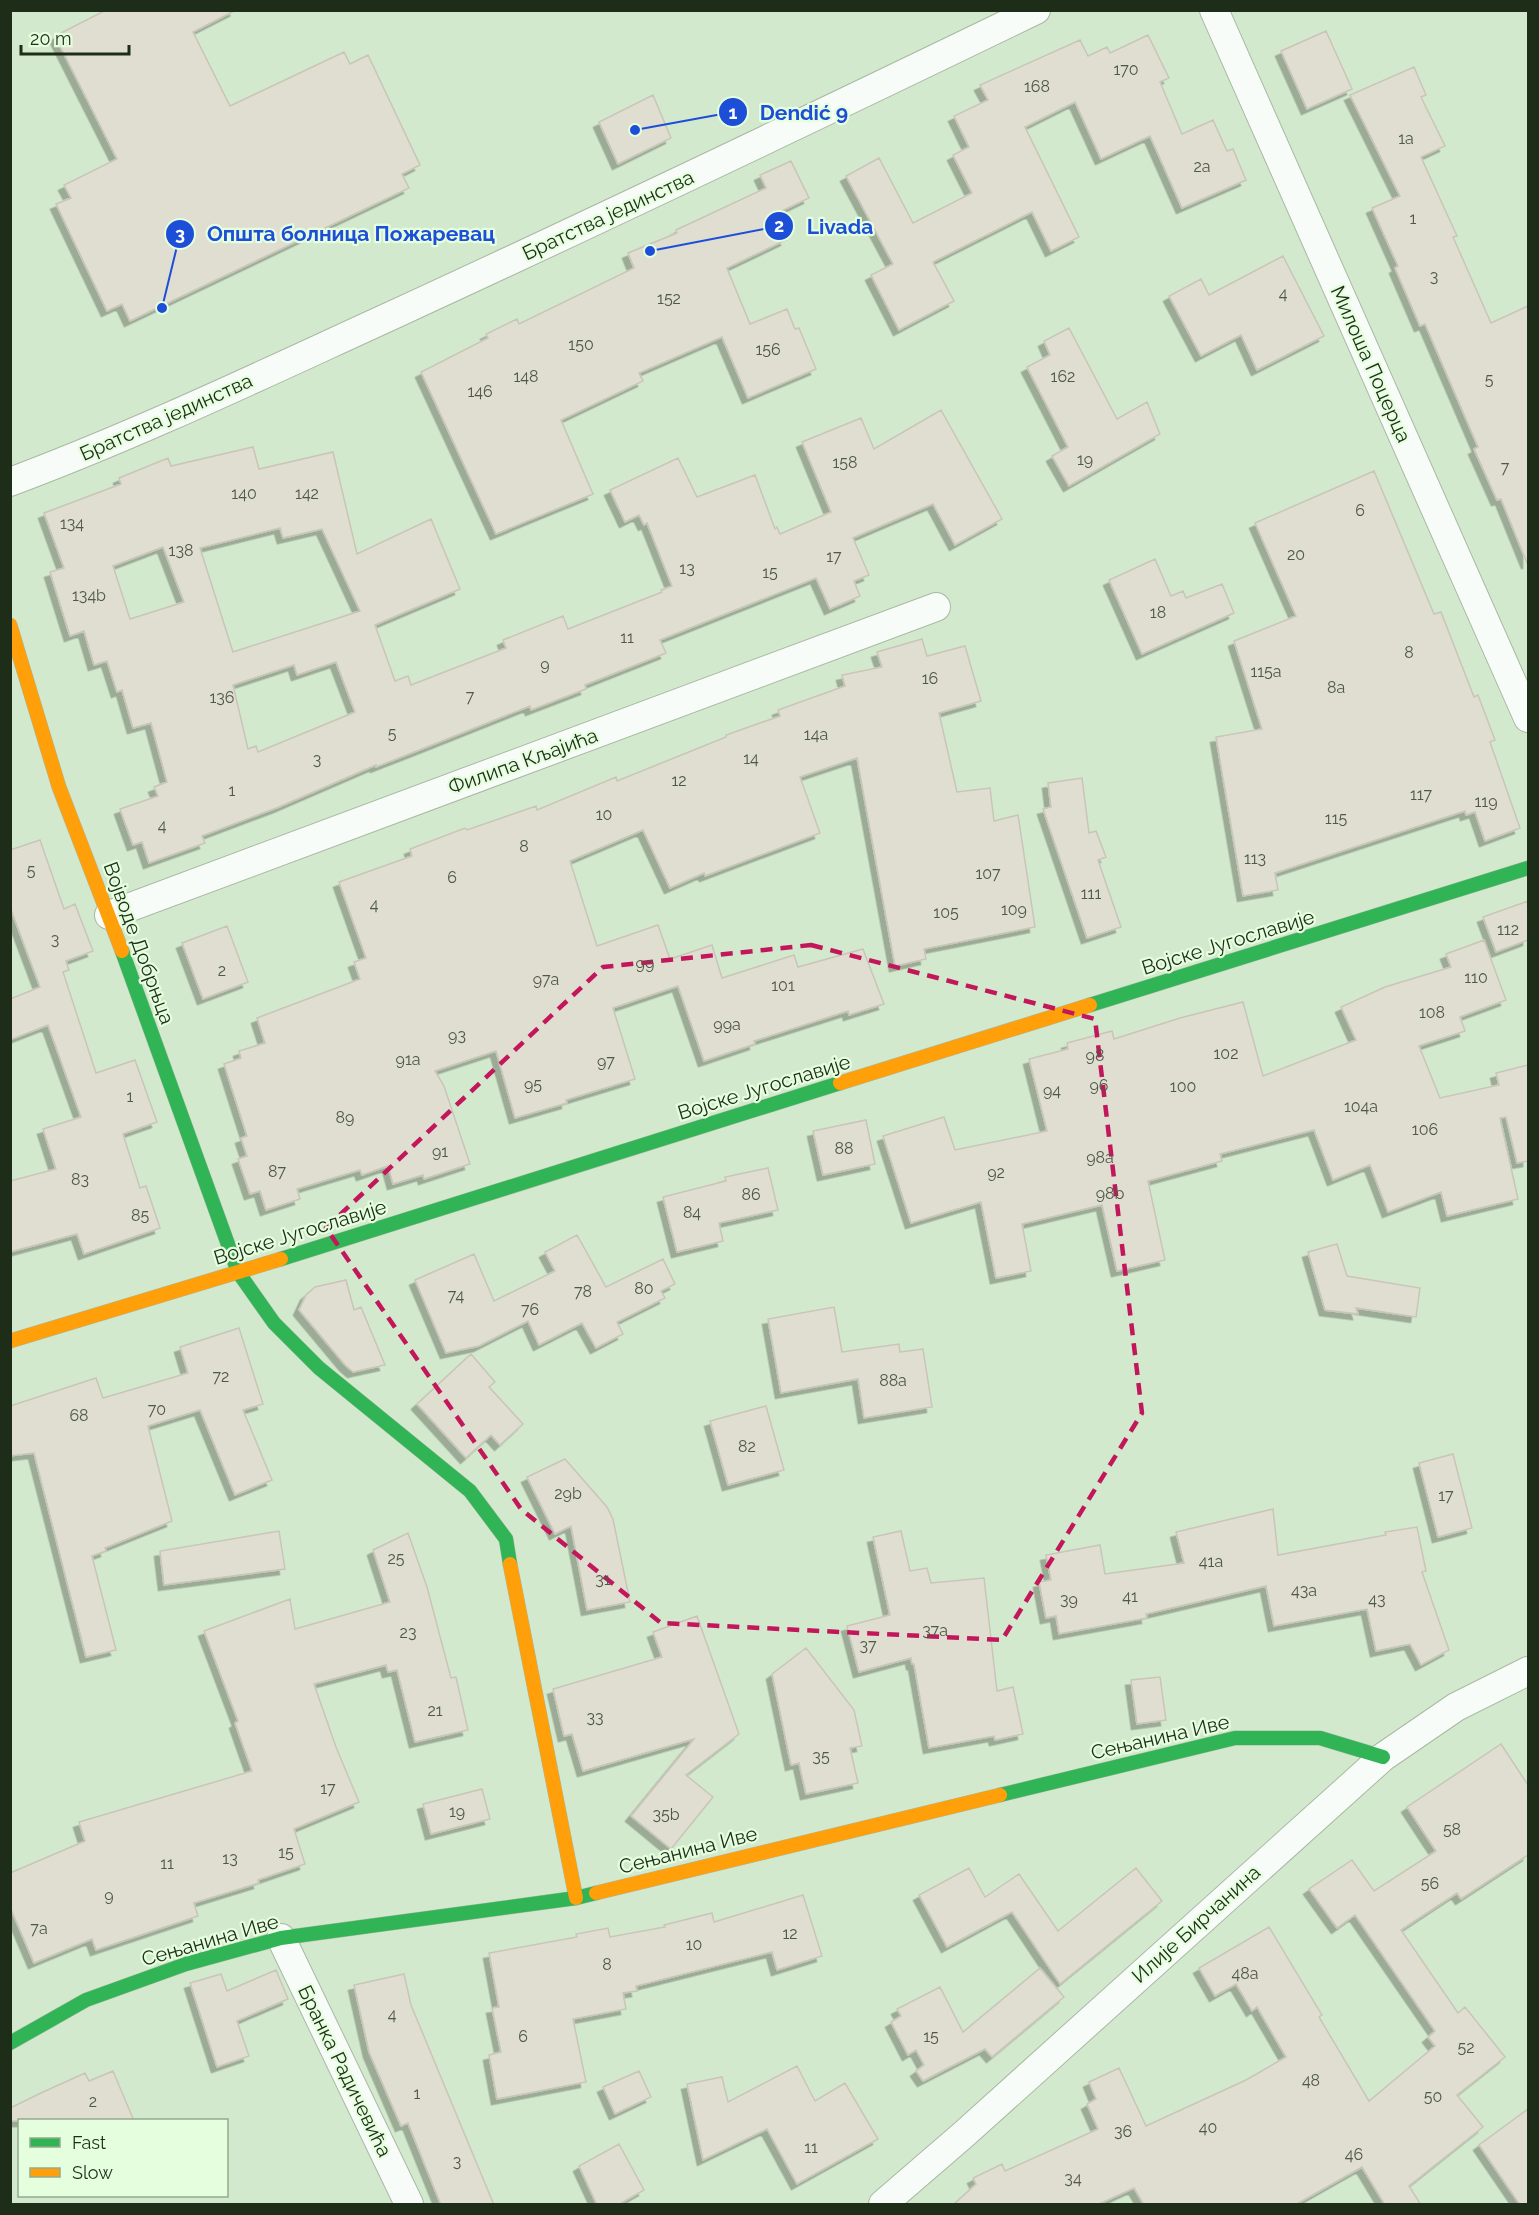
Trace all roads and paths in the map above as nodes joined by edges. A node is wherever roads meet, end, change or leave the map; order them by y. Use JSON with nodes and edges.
{"nodes":[{"id":1,"x":1036,"y":10,"type":"edge"},
{"id":2,"x":1214,"y":10,"type":"edge"},
{"id":3,"x":10,"y":482,"type":"edge"},
{"id":4,"x":936,"y":607,"type":"dead end"},
{"id":5,"x":10,"y":625,"type":"edge"},
{"id":6,"x":1528,"y":718,"type":"edge"},
{"id":7,"x":1528,"y":868,"type":"edge"},
{"id":8,"x":109,"y":915,"type":"junction"},
{"id":9,"x":238,"y":1272,"type":"junction"},
{"id":10,"x":10,"y":1341,"type":"edge"},
{"id":11,"x":1528,"y":1671,"type":"edge"},
{"id":12,"x":1383,"y":1757,"type":"junction"},
{"id":13,"x":576,"y":1898,"type":"junction"},
{"id":14,"x":281,"y":1938,"type":"junction"},
{"id":15,"x":10,"y":2043,"type":"edge"},
{"id":16,"x":409,"y":2205,"type":"edge"},
{"id":17,"x":883,"y":2205,"type":"edge"}],
"edges":[{"from":1,"to":3,"type":"street","name":"Братства јединства"},
{"from":2,"to":6,"type":"street","name":"Милоша Поцерца"},
{"from":4,"to":8,"type":"street","name":"Филипа Кљајића"},
{"from":5,"to":8,"type":"street","name":"Војводе Добрњца"},
{"from":7,"to":9,"type":"street","name":"Војске Југославије"},
{"from":8,"to":9,"type":"street","name":"Војводе Добрњца"},
{"from":9,"to":10,"type":"street","name":"Војске Југославије"},
{"from":9,"to":13,"type":"street","name":"Војводе Добрњца"},
{"from":11,"to":12,"type":"street","name":"Илије Бирчанина"},
{"from":12,"to":13,"type":"street","name":"Сењанина Иве"},
{"from":12,"to":17,"type":"street","name":"Илије Бирчанина"},
{"from":13,"to":14,"type":"street","name":"Сењанина Иве"},
{"from":14,"to":15,"type":"street","name":"Сењанина Иве"},
{"from":14,"to":16,"type":"street","name":"Бранка Радичевића"}]}
